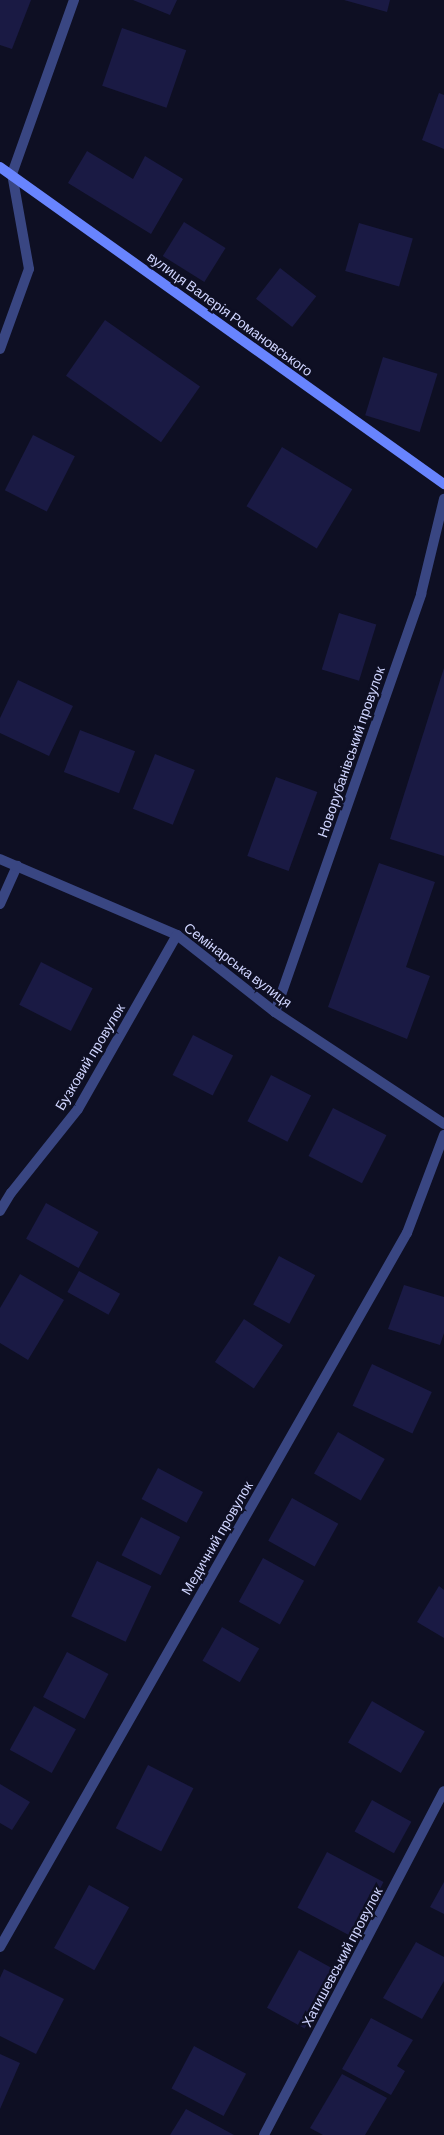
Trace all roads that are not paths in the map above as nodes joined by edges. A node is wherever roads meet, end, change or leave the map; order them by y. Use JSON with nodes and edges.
{"nodes":[{"id":1,"x":74,"y":0,"type":"edge"},
{"id":2,"x":0,"y":167,"type":"edge"},
{"id":3,"x":12,"y":174,"type":"junction"},
{"id":4,"x":0,"y":349,"type":"edge"},
{"id":5,"x":444,"y":484,"type":"edge"},
{"id":6,"x":444,"y":499,"type":"edge"},
{"id":7,"x":0,"y":858,"type":"edge"},
{"id":8,"x":17,"y":866,"type":"junction"},
{"id":9,"x":0,"y":904,"type":"edge"},
{"id":10,"x":177,"y":935,"type":"junction"},
{"id":11,"x":275,"y":1012,"type":"junction"},
{"id":12,"x":444,"y":1124,"type":"edge"},
{"id":13,"x":444,"y":1135,"type":"edge"},
{"id":14,"x":0,"y":1211,"type":"edge"},
{"id":15,"x":444,"y":1791,"type":"edge"},
{"id":16,"x":0,"y":1947,"type":"edge"},
{"id":17,"x":264,"y":2135,"type":"edge"}],
"edges":[{"from":1,"to":3,"type":"street"},
{"from":2,"to":3,"type":"street","name":"вулиця Валерія Романовського"},
{"from":3,"to":4,"type":"street"},
{"from":3,"to":5,"type":"street","name":"вулиця Валерія Романовського"},
{"from":6,"to":11,"type":"street","name":"Новорубанівський провулок"},
{"from":7,"to":8,"type":"street","name":"Семінарська вулиця"},
{"from":8,"to":9,"type":"street"},
{"from":8,"to":10,"type":"street","name":"Семінарська вулиця"},
{"from":10,"to":11,"type":"street","name":"Семінарська вулиця"},
{"from":10,"to":14,"type":"street","name":"Бузковий провулок"},
{"from":11,"to":12,"type":"street","name":"Семінарська вулиця"},
{"from":13,"to":16,"type":"street","name":"Медичний провулок"},
{"from":15,"to":17,"type":"street","name":"Хатишевський провулок"}]}
